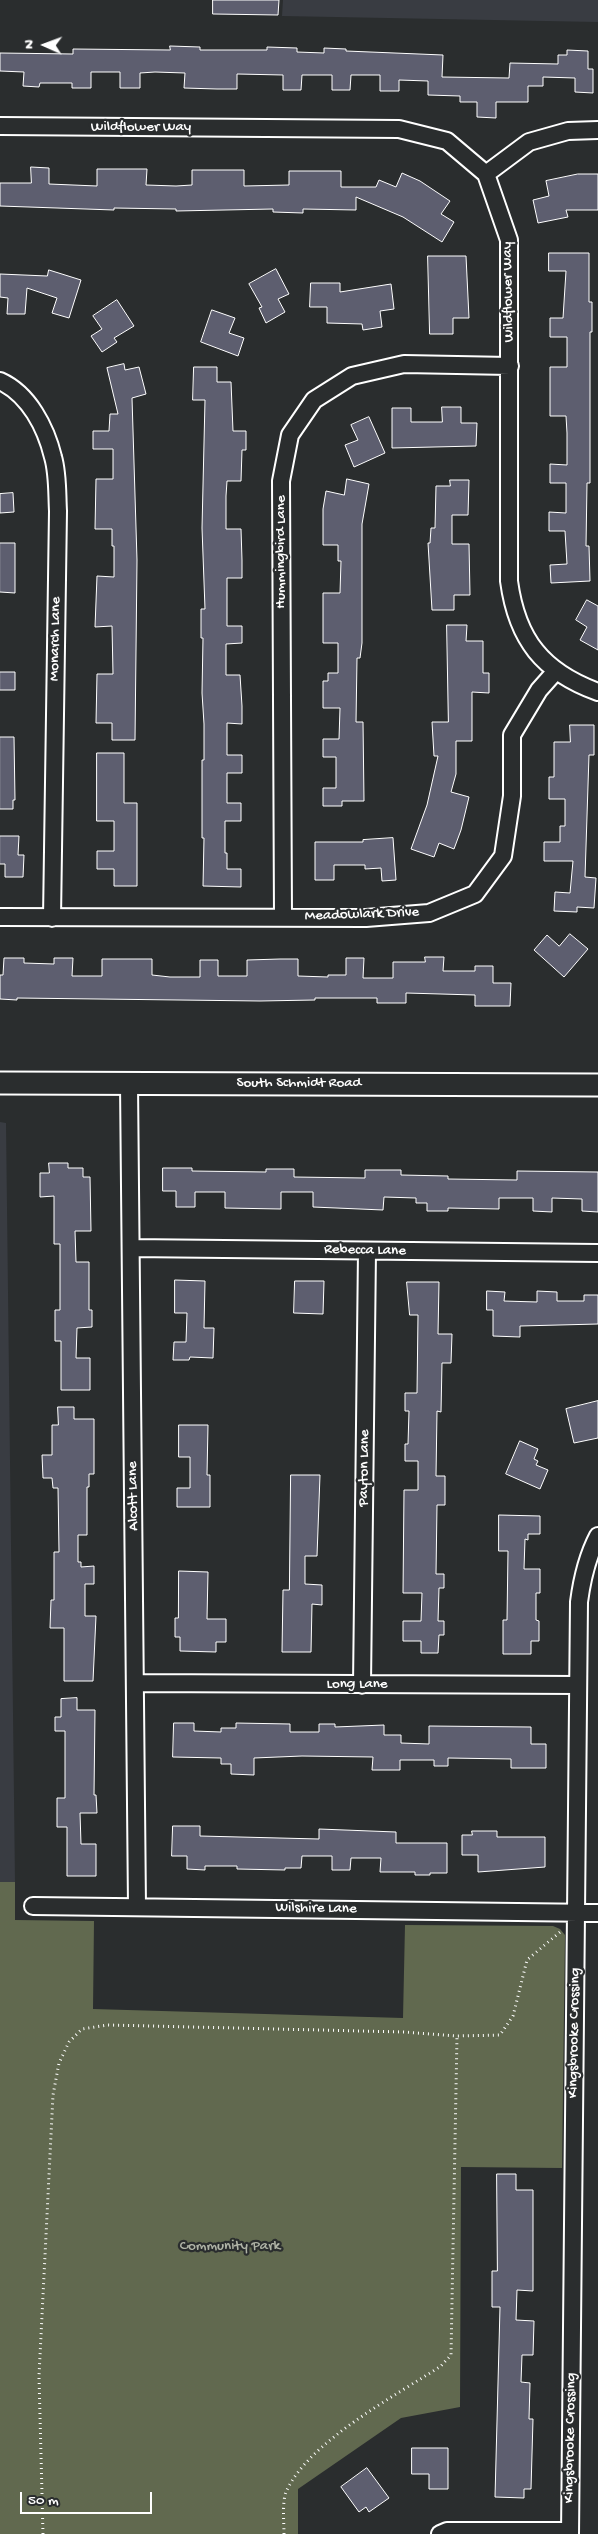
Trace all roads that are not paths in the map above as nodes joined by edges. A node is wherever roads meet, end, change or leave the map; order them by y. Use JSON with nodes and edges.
{"nodes":[{"id":1,"x":0,"y":126,"type":"edge"},
{"id":2,"x":598,"y":130,"type":"edge"},
{"id":3,"x":486,"y":174,"type":"junction"},
{"id":4,"x":510,"y":366,"type":"junction"},
{"id":5,"x":0,"y":381,"type":"edge"},
{"id":6,"x":555,"y":672,"type":"junction"},
{"id":7,"x":598,"y":692,"type":"edge"},
{"id":8,"x":0,"y":917,"type":"edge"},
{"id":9,"x":283,"y":917,"type":"junction"},
{"id":10,"x":52,"y":918,"type":"junction"},
{"id":11,"x":0,"y":1082,"type":"edge"},
{"id":12,"x":129,"y":1084,"type":"junction"},
{"id":13,"x":598,"y":1085,"type":"edge"},
{"id":14,"x":131,"y":1248,"type":"junction"},
{"id":15,"x":367,"y":1251,"type":"junction"},
{"id":16,"x":598,"y":1253,"type":"edge"},
{"id":17,"x":598,"y":1536,"type":"edge"},
{"id":18,"x":136,"y":1684,"type":"junction"},
{"id":19,"x":362,"y":1685,"type":"junction"},
{"id":20,"x":578,"y":1685,"type":"junction"},
{"id":21,"x":33,"y":1906,"type":"dead end"},
{"id":22,"x":137,"y":1908,"type":"junction"},
{"id":23,"x":576,"y":1912,"type":"junction"},
{"id":24,"x":598,"y":1912,"type":"edge"},
{"id":25,"x":570,"y":2532,"type":"edge"},
{"id":26,"x":440,"y":2534,"type":"edge"}],
"edges":[{"from":1,"to":3,"type":"street","name":"Wildflower Way"},
{"from":2,"to":3,"type":"street"},
{"from":3,"to":4,"type":"street","name":"Wildflower Way"},
{"from":4,"to":6,"type":"street","name":"Wildflower Way"},
{"from":4,"to":9,"type":"street","name":"Hummingbird Lane"},
{"from":5,"to":10,"type":"street","name":"Monarch Lane"},
{"from":6,"to":7,"type":"street","name":"Wildflower Way"},
{"from":6,"to":9,"type":"street","name":"Meadowlark Drive"},
{"from":8,"to":10,"type":"street","name":"Meadowlark Drive"},
{"from":9,"to":10,"type":"street","name":"Meadowlark Drive"},
{"from":11,"to":12,"type":"street","name":"South Schmidt Road"},
{"from":12,"to":13,"type":"street","name":"South Schmidt Road"},
{"from":12,"to":14,"type":"street","name":"Alcott Lane"},
{"from":14,"to":15,"type":"street","name":"Rebecca Lane"},
{"from":14,"to":18,"type":"street","name":"Alcott Lane"},
{"from":15,"to":16,"type":"street","name":"Rebecca Lane"},
{"from":15,"to":19,"type":"street","name":"Payton Lane"},
{"from":17,"to":20,"type":"street","name":"Kingsbrooke Crossing"},
{"from":18,"to":19,"type":"street","name":"Long Lane"},
{"from":18,"to":22,"type":"street","name":"Alcott Lane"},
{"from":19,"to":20,"type":"street","name":"Long Lane"},
{"from":20,"to":23,"type":"street","name":"Kingsbrooke Crossing"},
{"from":21,"to":22,"type":"street","name":"Wilshire Lane"},
{"from":22,"to":23,"type":"street","name":"Wilshire Lane"},
{"from":23,"to":24,"type":"street","name":"Wilshire Lane"},
{"from":23,"to":25,"type":"street","name":"Kingsbrooke Crossing"},
{"from":25,"to":26,"type":"street"}]}
